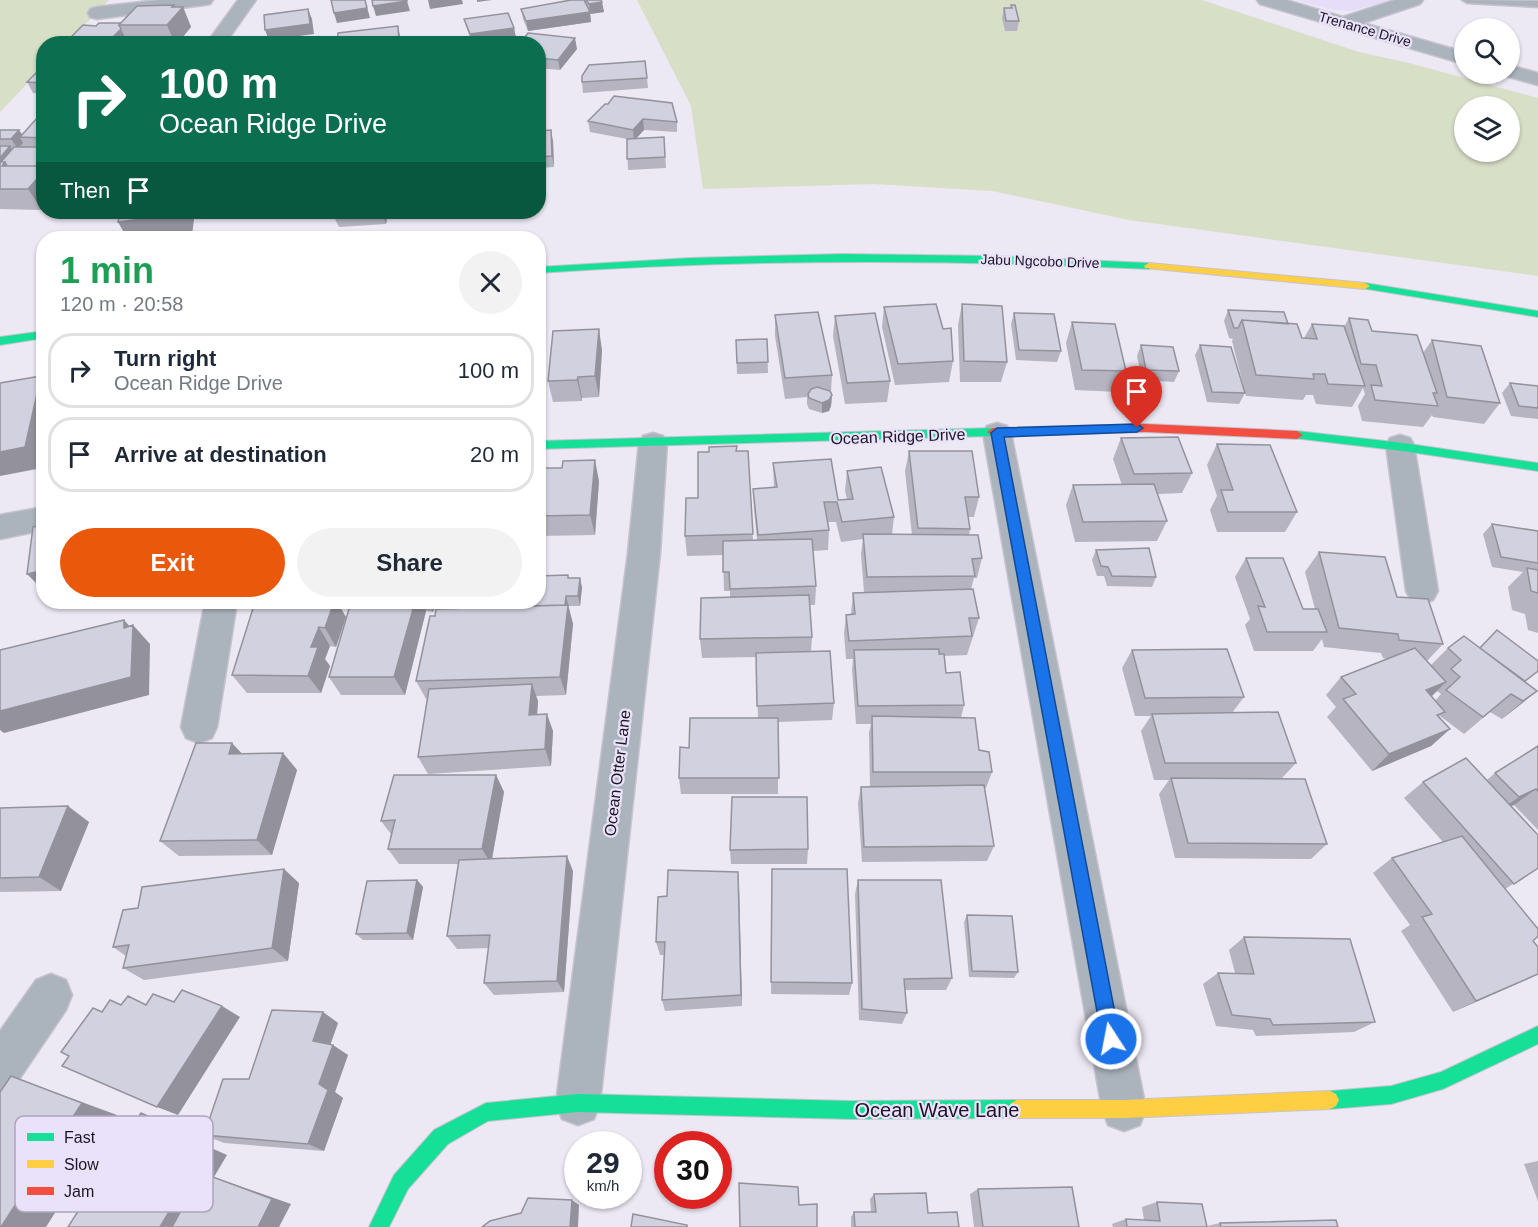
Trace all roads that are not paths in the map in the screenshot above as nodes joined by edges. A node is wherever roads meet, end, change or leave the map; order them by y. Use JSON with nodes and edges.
{"nodes":[{"id":1,"x":204,"y":0,"type":"edge"},
{"id":2,"x":247,"y":0,"type":"edge"},
{"id":3,"x":1266,"y":0,"type":"edge"},
{"id":4,"x":1414,"y":0,"type":"edge"},
{"id":5,"x":1467,"y":0,"type":"edge"},
{"id":6,"x":1538,"y":4,"type":"edge"},
{"id":7,"x":97,"y":13,"type":"dead end"},
{"id":8,"x":1343,"y":23,"type":"junction"},
{"id":9,"x":221,"y":36,"type":"edge"},
{"id":10,"x":1454,"y":55,"type":"edge"},
{"id":11,"x":1520,"y":74,"type":"edge"},
{"id":12,"x":1538,"y":79,"type":"edge"},
{"id":13,"x":546,"y":269,"type":"edge"},
{"id":14,"x":1538,"y":314,"type":"edge"},
{"id":15,"x":36,"y":335,"type":"edge"},
{"id":16,"x":0,"y":341,"type":"edge"},
{"id":17,"x":997,"y":433,"type":"junction"},
{"id":18,"x":653,"y":443,"type":"junction"},
{"id":19,"x":546,"y":445,"type":"edge"},
{"id":20,"x":1400,"y":445,"type":"junction"},
{"id":21,"x":1538,"y":467,"type":"edge"},
{"id":22,"x":36,"y":520,"type":"edge"},
{"id":23,"x":0,"y":527,"type":"edge"},
{"id":24,"x":1422,"y":591,"type":"dead end"},
{"id":25,"x":220,"y":609,"type":"edge"},
{"id":26,"x":199,"y":728,"type":"dead end"},
{"id":27,"x":51,"y":995,"type":"dead end"},
{"id":28,"x":1538,"y":1035,"type":"edge"},
{"id":29,"x":0,"y":1068,"type":"edge"},
{"id":30,"x":578,"y":1103,"type":"junction"},
{"id":31,"x":1124,"y":1109,"type":"junction"},
{"id":32,"x":379,"y":1227,"type":"edge"}],
"edges":[{"from":1,"to":7,"type":"street"},
{"from":2,"to":9,"type":"street"},
{"from":3,"to":8,"type":"street","name":"Trenance Drive"},
{"from":4,"to":8,"type":"street"},
{"from":5,"to":6,"type":"lane"},
{"from":8,"to":10,"type":"street","name":"Trenance Drive"},
{"from":11,"to":12,"type":"street"},
{"from":13,"to":14,"type":"street","name":"Jabu Ngcobo Drive"},
{"from":15,"to":16,"type":"street"},
{"from":17,"to":18,"type":"street","name":"Ocean Ridge Drive"},
{"from":17,"to":20,"type":"street","name":"Ocean Ridge Drive"},
{"from":17,"to":31,"type":"street"},
{"from":18,"to":19,"type":"street","name":"Ocean Ridge Drive"},
{"from":18,"to":30,"type":"street","name":"Ocean Otter Lane"},
{"from":20,"to":21,"type":"street","name":"Ocean Ridge Drive"},
{"from":20,"to":24,"type":"street"},
{"from":22,"to":23,"type":"street"},
{"from":25,"to":26,"type":"street"},
{"from":27,"to":29,"type":"street"},
{"from":28,"to":31,"type":"street","name":"Ocean Wave Lane"},
{"from":30,"to":31,"type":"street","name":"Ocean Wave Lane"},
{"from":30,"to":32,"type":"street","name":"Ocean Wave Lane"}]}
